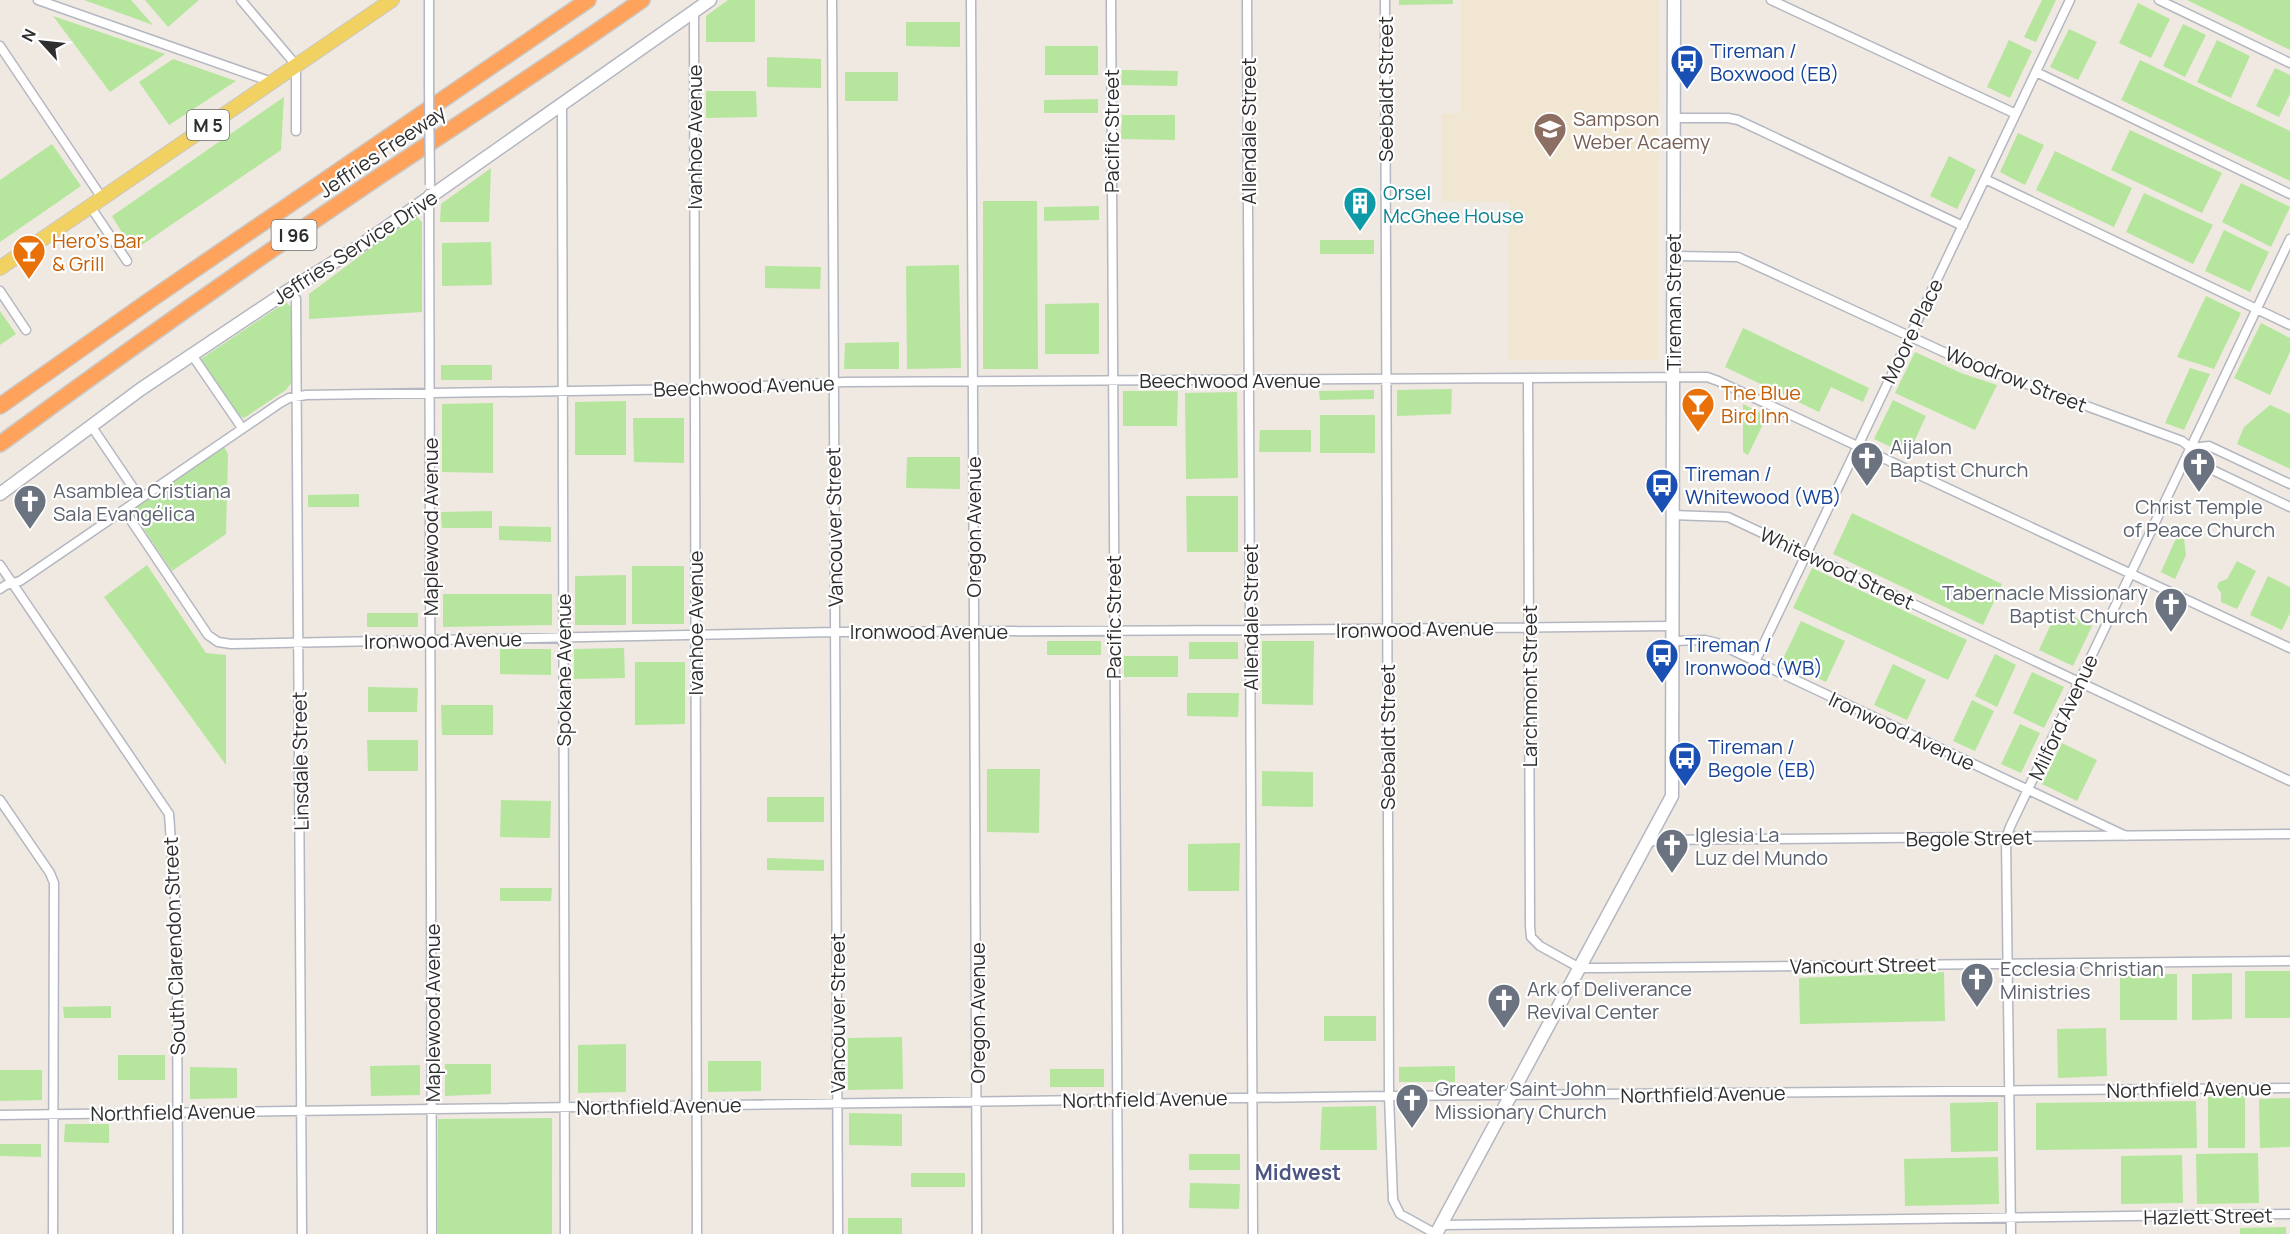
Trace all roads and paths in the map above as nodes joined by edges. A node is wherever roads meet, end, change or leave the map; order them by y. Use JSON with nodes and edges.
{"nodes":[{"id":1,"x":38,"y":0,"type":"edge"},
{"id":2,"x":60,"y":0,"type":"edge"},
{"id":3,"x":241,"y":0,"type":"edge"},
{"id":4,"x":392,"y":0,"type":"edge"},
{"id":5,"x":429,"y":0,"type":"edge"},
{"id":6,"x":588,"y":0,"type":"edge"},
{"id":7,"x":642,"y":0,"type":"edge"},
{"id":8,"x":710,"y":0,"type":"edge"},
{"id":9,"x":832,"y":0,"type":"edge"},
{"id":10,"x":971,"y":0,"type":"edge"},
{"id":11,"x":1111,"y":0,"type":"edge"},
{"id":12,"x":1247,"y":0,"type":"edge"},
{"id":13,"x":1385,"y":0,"type":"edge"},
{"id":14,"x":1674,"y":0,"type":"edge"},
{"id":15,"x":1771,"y":0,"type":"edge"},
{"id":16,"x":2070,"y":0,"type":"edge"},
{"id":17,"x":2159,"y":0,"type":"edge"},
{"id":18,"x":69,"y":10,"type":"junction"},
{"id":19,"x":694,"y":11,"type":"junction"},
{"id":20,"x":0,"y":46,"type":"edge"},
{"id":21,"x":2290,"y":63,"type":"edge"},
{"id":22,"x":296,"y":66,"type":"junction"},
{"id":23,"x":2036,"y":72,"type":"junction"},
{"id":24,"x":272,"y":82,"type":"junction"},
{"id":25,"x":562,"y":105,"type":"junction"},
{"id":26,"x":2016,"y":114,"type":"junction"},
{"id":27,"x":1674,"y":117,"type":"junction"},
{"id":28,"x":296,"y":131,"type":"dead end"},
{"id":29,"x":1985,"y":179,"type":"junction"},
{"id":30,"x":2290,"y":194,"type":"edge"},
{"id":31,"x":102,"y":198,"type":"junction"},
{"id":32,"x":429,"y":198,"type":"junction"},
{"id":33,"x":90,"y":206,"type":"junction"},
{"id":34,"x":1963,"y":225,"type":"junction"},
{"id":35,"x":2290,"y":239,"type":"edge"},
{"id":36,"x":1674,"y":256,"type":"junction"},
{"id":37,"x":127,"y":261,"type":"dead end"},
{"id":38,"x":0,"y":267,"type":"edge"},
{"id":39,"x":289,"y":290,"type":"junction"},
{"id":40,"x":0,"y":291,"type":"edge"},
{"id":41,"x":2257,"y":309,"type":"junction"},
{"id":42,"x":2290,"y":325,"type":"edge"},
{"id":43,"x":26,"y":330,"type":"dead end"},
{"id":44,"x":1909,"y":336,"type":"junction"},
{"id":45,"x":192,"y":355,"type":"junction"},
{"id":46,"x":1673,"y":377,"type":"junction"},
{"id":47,"x":1528,"y":378,"type":"junction"},
{"id":48,"x":1386,"y":380,"type":"junction"},
{"id":49,"x":973,"y":381,"type":"junction"},
{"id":50,"x":1112,"y":381,"type":"junction"},
{"id":51,"x":1249,"y":381,"type":"junction"},
{"id":52,"x":833,"y":382,"type":"junction"},
{"id":53,"x":26,"y":387,"type":"junction"},
{"id":54,"x":696,"y":389,"type":"junction"},
{"id":55,"x":562,"y":391,"type":"junction"},
{"id":56,"x":430,"y":393,"type":"junction"},
{"id":57,"x":297,"y":396,"type":"junction"},
{"id":58,"x":0,"y":398,"type":"edge"},
{"id":59,"x":0,"y":406,"type":"edge"},
{"id":60,"x":36,"y":418,"type":"junction"},
{"id":61,"x":92,"y":428,"type":"junction"},
{"id":62,"x":242,"y":428,"type":"junction"},
{"id":63,"x":0,"y":444,"type":"edge"},
{"id":64,"x":1858,"y":445,"type":"junction"},
{"id":65,"x":2191,"y":448,"type":"junction"},
{"id":66,"x":0,"y":454,"type":"edge"},
{"id":67,"x":2290,"y":484,"type":"edge"},
{"id":68,"x":0,"y":494,"type":"edge"},
{"id":69,"x":140,"y":498,"type":"junction"},
{"id":70,"x":2290,"y":507,"type":"edge"},
{"id":71,"x":124,"y":510,"type":"junction"},
{"id":72,"x":1672,"y":515,"type":"junction"},
{"id":73,"x":1807,"y":554,"type":"junction"},
{"id":74,"x":0,"y":565,"type":"edge"},
{"id":75,"x":2130,"y":573,"type":"junction"},
{"id":76,"x":13,"y":584,"type":"junction"},
{"id":77,"x":0,"y":589,"type":"edge"},
{"id":78,"x":1672,"y":626,"type":"junction"},
{"id":79,"x":1529,"y":627,"type":"junction"},
{"id":80,"x":1387,"y":629,"type":"junction"},
{"id":81,"x":1113,"y":630,"type":"junction"},
{"id":82,"x":1250,"y":630,"type":"junction"},
{"id":83,"x":974,"y":631,"type":"junction"},
{"id":84,"x":835,"y":632,"type":"junction"},
{"id":85,"x":695,"y":636,"type":"junction"},
{"id":86,"x":563,"y":638,"type":"junction"},
{"id":87,"x":431,"y":640,"type":"junction"},
{"id":88,"x":298,"y":641,"type":"junction"},
{"id":89,"x":1672,"y":641,"type":"junction"},
{"id":90,"x":2290,"y":648,"type":"edge"},
{"id":91,"x":1755,"y":662,"type":"junction"},
{"id":92,"x":2079,"y":682,"type":"junction"},
{"id":93,"x":2290,"y":781,"type":"edge"},
{"id":94,"x":2028,"y":790,"type":"junction"},
{"id":95,"x":0,"y":800,"type":"edge"},
{"id":96,"x":2290,"y":834,"type":"edge"},
{"id":97,"x":2128,"y":837,"type":"junction"},
{"id":98,"x":2006,"y":838,"type":"junction"},
{"id":99,"x":1647,"y":843,"type":"junction"},
{"id":100,"x":2290,"y":961,"type":"edge"},
{"id":101,"x":2007,"y":964,"type":"junction"},
{"id":102,"x":1580,"y":968,"type":"junction"},
{"id":103,"x":2290,"y":1088,"type":"edge"},
{"id":104,"x":2009,"y":1091,"type":"junction"},
{"id":105,"x":1511,"y":1095,"type":"junction"},
{"id":106,"x":1389,"y":1096,"type":"junction"},
{"id":107,"x":1253,"y":1098,"type":"junction"},
{"id":108,"x":1116,"y":1100,"type":"junction"},
{"id":109,"x":977,"y":1101,"type":"junction"},
{"id":110,"x":838,"y":1103,"type":"junction"},
{"id":111,"x":698,"y":1105,"type":"junction"},
{"id":112,"x":564,"y":1107,"type":"junction"},
{"id":113,"x":432,"y":1109,"type":"junction"},
{"id":114,"x":302,"y":1110,"type":"junction"},
{"id":115,"x":178,"y":1112,"type":"junction"},
{"id":116,"x":53,"y":1114,"type":"junction"},
{"id":117,"x":0,"y":1115,"type":"edge"},
{"id":118,"x":2290,"y":1214,"type":"edge"},
{"id":119,"x":2010,"y":1219,"type":"junction"},
{"id":120,"x":1438,"y":1231,"type":"edge"},
{"id":121,"x":53,"y":1234,"type":"edge"},
{"id":122,"x":178,"y":1234,"type":"edge"},
{"id":123,"x":302,"y":1234,"type":"edge"},
{"id":124,"x":432,"y":1234,"type":"edge"},
{"id":125,"x":565,"y":1234,"type":"edge"},
{"id":126,"x":698,"y":1234,"type":"edge"},
{"id":127,"x":838,"y":1234,"type":"edge"},
{"id":128,"x":977,"y":1234,"type":"edge"},
{"id":129,"x":1118,"y":1234,"type":"edge"},
{"id":130,"x":1253,"y":1234,"type":"edge"},
{"id":131,"x":2011,"y":1234,"type":"edge"}],
"edges":[{"from":1,"to":18,"type":"street"},
{"from":2,"to":18,"type":"street"},
{"from":3,"to":22,"type":"street"},
{"from":4,"to":22,"type":"main road","number":"M 5"},
{"from":5,"to":32,"type":"street","name":"Maplewood Avenue","bridge":true},
{"from":6,"to":53,"type":"highway","name":"Jeffries Freeway","number":"I 96"},
{"from":7,"to":60,"type":"highway","name":"Jeffries Freeway","number":"I 96"},
{"from":8,"to":19,"type":"street","name":"Jeffries Service Drive"},
{"from":9,"to":52,"type":"street","name":"Vancouver Street"},
{"from":10,"to":49,"type":"street","name":"Oregon Avenue"},
{"from":11,"to":50,"type":"street","name":"Pacific Street"},
{"from":12,"to":51,"type":"street","name":"Allendale Street"},
{"from":13,"to":48,"type":"street","name":"Seebaldt Street"},
{"from":14,"to":27,"type":"street","name":"Tireman Street"},
{"from":15,"to":26,"type":"street"},
{"from":16,"to":23,"type":"street","name":"Moore Place"},
{"from":17,"to":21,"type":"street"},
{"from":18,"to":24,"type":"street"},
{"from":19,"to":25,"type":"street","name":"Jeffries Service Drive"},
{"from":19,"to":54,"type":"street","name":"Ivanhoe Avenue"},
{"from":20,"to":31,"type":"street"},
{"from":22,"to":24,"type":"main road","number":"M 5"},
{"from":22,"to":28,"type":"street"},
{"from":23,"to":26,"type":"street","name":"Moore Place"},
{"from":23,"to":30,"type":"street"},
{"from":24,"to":31,"type":"main road","number":"M 5"},
{"from":25,"to":32,"type":"street","name":"Jeffries Service Drive"},
{"from":25,"to":55,"type":"street","name":"Spokane Avenue"},
{"from":26,"to":29,"type":"street","name":"Moore Place"},
{"from":27,"to":34,"type":"street"},
{"from":27,"to":36,"type":"street","name":"Tireman Street"},
{"from":29,"to":34,"type":"street","name":"Moore Place"},
{"from":29,"to":41,"type":"street"},
{"from":31,"to":33,"type":"main road","number":"M 5"},
{"from":32,"to":39,"type":"street","name":"Jeffries Service Drive"},
{"from":32,"to":56,"type":"street","name":"Maplewood Avenue"},
{"from":33,"to":37,"type":"street"},
{"from":33,"to":38,"type":"main road","number":"M 5"},
{"from":34,"to":44,"type":"street","name":"Moore Place"},
{"from":35,"to":41,"type":"street","name":"Milford Avenue"},
{"from":36,"to":44,"type":"street","name":"Woodrow Street"},
{"from":36,"to":46,"type":"street","name":"Tireman Street"},
{"from":39,"to":45,"type":"street","name":"Jeffries Service Drive"},
{"from":39,"to":57,"type":"street","name":"Linsdale Street"},
{"from":40,"to":43,"type":"street"},
{"from":41,"to":42,"type":"street"},
{"from":41,"to":65,"type":"street","name":"Milford Avenue"},
{"from":44,"to":64,"type":"street","name":"Moore Place"},
{"from":44,"to":65,"type":"street","name":"Woodrow Street"},
{"from":45,"to":61,"type":"street","name":"Jeffries Service Drive"},
{"from":45,"to":62,"type":"street"},
{"from":46,"to":47,"type":"street","name":"Beechwood Avenue"},
{"from":46,"to":64,"type":"street","name":"Beechwood Avenue"},
{"from":46,"to":72,"type":"street","name":"Tireman Street"},
{"from":47,"to":48,"type":"street","name":"Beechwood Avenue"},
{"from":47,"to":79,"type":"street","name":"Larchmont Street"},
{"from":48,"to":51,"type":"street","name":"Beechwood Avenue"},
{"from":48,"to":80,"type":"street","name":"Seebaldt Street"},
{"from":49,"to":50,"type":"street","name":"Beechwood Avenue"},
{"from":49,"to":52,"type":"street","name":"Beechwood Avenue"},
{"from":49,"to":83,"type":"street","name":"Oregon Avenue"},
{"from":50,"to":51,"type":"street","name":"Beechwood Avenue"},
{"from":50,"to":81,"type":"street","name":"Pacific Street"},
{"from":51,"to":82,"type":"street","name":"Allendale Street"},
{"from":52,"to":54,"type":"street","name":"Beechwood Avenue"},
{"from":52,"to":84,"type":"street","name":"Vancouver Street"},
{"from":53,"to":58,"type":"highway"},
{"from":53,"to":59,"type":"highway","name":"Jeffries Freeway","number":"I 96"},
{"from":54,"to":55,"type":"street","name":"Beechwood Avenue"},
{"from":54,"to":85,"type":"street","name":"Ivanhoe Avenue"},
{"from":55,"to":56,"type":"street","name":"Beechwood Avenue"},
{"from":55,"to":86,"type":"street","name":"Spokane Avenue"},
{"from":56,"to":57,"type":"street","name":"Beechwood Avenue"},
{"from":56,"to":87,"type":"street","name":"Maplewood Avenue"},
{"from":57,"to":62,"type":"street","name":"Beechwood Avenue"},
{"from":57,"to":88,"type":"street","name":"Linsdale Street"},
{"from":60,"to":63,"type":"highway","name":"Jeffries Freeway","number":"I 96"},
{"from":60,"to":66,"type":"highway"},
{"from":61,"to":68,"type":"street","name":"Jeffries Service Drive"},
{"from":61,"to":69,"type":"street"},
{"from":62,"to":69,"type":"street","name":"Beechwood Avenue"},
{"from":64,"to":73,"type":"street","name":"Moore Place"},
{"from":64,"to":75,"type":"street","name":"Beechwood Avenue"},
{"from":65,"to":67,"type":"street","name":"Woodrow Street"},
{"from":65,"to":70,"type":"street","name":"Woodrow Street"},
{"from":65,"to":75,"type":"street","name":"Milford Avenue"},
{"from":69,"to":71,"type":"street","name":"Beechwood Avenue"},
{"from":71,"to":76,"type":"street"},
{"from":71,"to":88,"type":"street","name":"Ironwood Avenue"},
{"from":72,"to":73,"type":"street","name":"Whitewood Street"},
{"from":72,"to":78,"type":"street","name":"Tireman Street"},
{"from":73,"to":91,"type":"street","name":"Moore Place"},
{"from":73,"to":92,"type":"street","name":"Whitewood Street"},
{"from":74,"to":76,"type":"street","name":"South Clarendon Street"},
{"from":75,"to":90,"type":"street","name":"Beechwood Avenue"},
{"from":75,"to":92,"type":"street","name":"Milford Avenue"},
{"from":76,"to":77,"type":"street"},
{"from":76,"to":115,"type":"street","name":"South Clarendon Street"},
{"from":78,"to":79,"type":"street","name":"Ironwood Avenue"},
{"from":78,"to":89,"type":"street","name":"Tireman Street"},
{"from":79,"to":80,"type":"street","name":"Ironwood Avenue"},
{"from":79,"to":102,"type":"street","name":"Larchmont Street"},
{"from":80,"to":82,"type":"street","name":"Ironwood Avenue"},
{"from":80,"to":106,"type":"street","name":"Seebaldt Street"},
{"from":81,"to":82,"type":"street","name":"Ironwood Avenue"},
{"from":81,"to":83,"type":"street","name":"Ironwood Avenue"},
{"from":81,"to":108,"type":"street","name":"Pacific Street"},
{"from":82,"to":107,"type":"street","name":"Allendale Street"},
{"from":83,"to":84,"type":"street","name":"Ironwood Avenue"},
{"from":83,"to":109,"type":"street","name":"Oregon Avenue"},
{"from":84,"to":85,"type":"street","name":"Ironwood Avenue"},
{"from":84,"to":110,"type":"street","name":"Vancouver Street"},
{"from":85,"to":86,"type":"street","name":"Ironwood Avenue"},
{"from":85,"to":111,"type":"street","name":"Ivanhoe Avenue"},
{"from":86,"to":87,"type":"street","name":"Ironwood Avenue"},
{"from":86,"to":112,"type":"street","name":"Spokane Avenue"},
{"from":87,"to":88,"type":"street","name":"Ironwood Avenue"},
{"from":87,"to":113,"type":"street","name":"Maplewood Avenue"},
{"from":88,"to":114,"type":"street","name":"Linsdale Street"},
{"from":89,"to":91,"type":"street","name":"Ironwood Avenue"},
{"from":89,"to":99,"type":"street","name":"Tireman Street"},
{"from":91,"to":94,"type":"street","name":"Ironwood Avenue"},
{"from":92,"to":93,"type":"street","name":"Whitewood Street"},
{"from":92,"to":94,"type":"street","name":"Milford Avenue"},
{"from":94,"to":97,"type":"street","name":"Ironwood Avenue"},
{"from":94,"to":98,"type":"street","name":"Milford Avenue"},
{"from":95,"to":116,"type":"street"},
{"from":96,"to":97,"type":"street","name":"Begole Street"},
{"from":97,"to":98,"type":"street","name":"Begole Street"},
{"from":98,"to":99,"type":"street","name":"Begole Street"},
{"from":98,"to":101,"type":"street","name":"Milford Avenue"},
{"from":99,"to":102,"type":"street","name":"Tireman Street"},
{"from":100,"to":101,"type":"street","name":"Vancourt Street"},
{"from":101,"to":102,"type":"street","name":"Vancourt Street"},
{"from":101,"to":104,"type":"street","name":"Milford Avenue"},
{"from":102,"to":105,"type":"street","name":"Tireman Street"},
{"from":103,"to":104,"type":"street","name":"Northfield Avenue"},
{"from":104,"to":105,"type":"street","name":"Northfield Avenue"},
{"from":104,"to":119,"type":"street","name":"Milford Avenue"},
{"from":105,"to":106,"type":"street","name":"Northfield Avenue"},
{"from":105,"to":120,"type":"street","name":"Tireman Street"},
{"from":106,"to":107,"type":"street","name":"Northfield Avenue"},
{"from":106,"to":120,"type":"street","name":"Seebaldt Street"},
{"from":107,"to":108,"type":"street","name":"Northfield Avenue"},
{"from":107,"to":130,"type":"street","name":"Allendale Street"},
{"from":108,"to":109,"type":"street","name":"Northfield Avenue"},
{"from":108,"to":129,"type":"street","name":"Pacific Street"},
{"from":109,"to":110,"type":"street","name":"Northfield Avenue"},
{"from":109,"to":128,"type":"street","name":"Oregon Avenue"},
{"from":110,"to":111,"type":"street","name":"Northfield Avenue"},
{"from":110,"to":127,"type":"street","name":"Vancouver Street"},
{"from":111,"to":112,"type":"street","name":"Northfield Avenue"},
{"from":111,"to":126,"type":"street","name":"Ivanhoe Avenue"},
{"from":112,"to":113,"type":"street","name":"Northfield Avenue"},
{"from":112,"to":125,"type":"street","name":"Spokane Avenue"},
{"from":113,"to":114,"type":"street","name":"Northfield Avenue"},
{"from":113,"to":124,"type":"street","name":"Maplewood Avenue"},
{"from":114,"to":115,"type":"street","name":"Northfield Avenue"},
{"from":114,"to":123,"type":"street","name":"Linsdale Street"},
{"from":115,"to":116,"type":"street","name":"Northfield Avenue"},
{"from":115,"to":122,"type":"street","name":"South Clarendon Street"},
{"from":116,"to":117,"type":"street","name":"Northfield Avenue"},
{"from":116,"to":121,"type":"street"},
{"from":118,"to":119,"type":"street","name":"Hazlett Street"},
{"from":119,"to":120,"type":"street","name":"Hazlett Street"},
{"from":119,"to":131,"type":"street","name":"Milford Avenue"}]}
